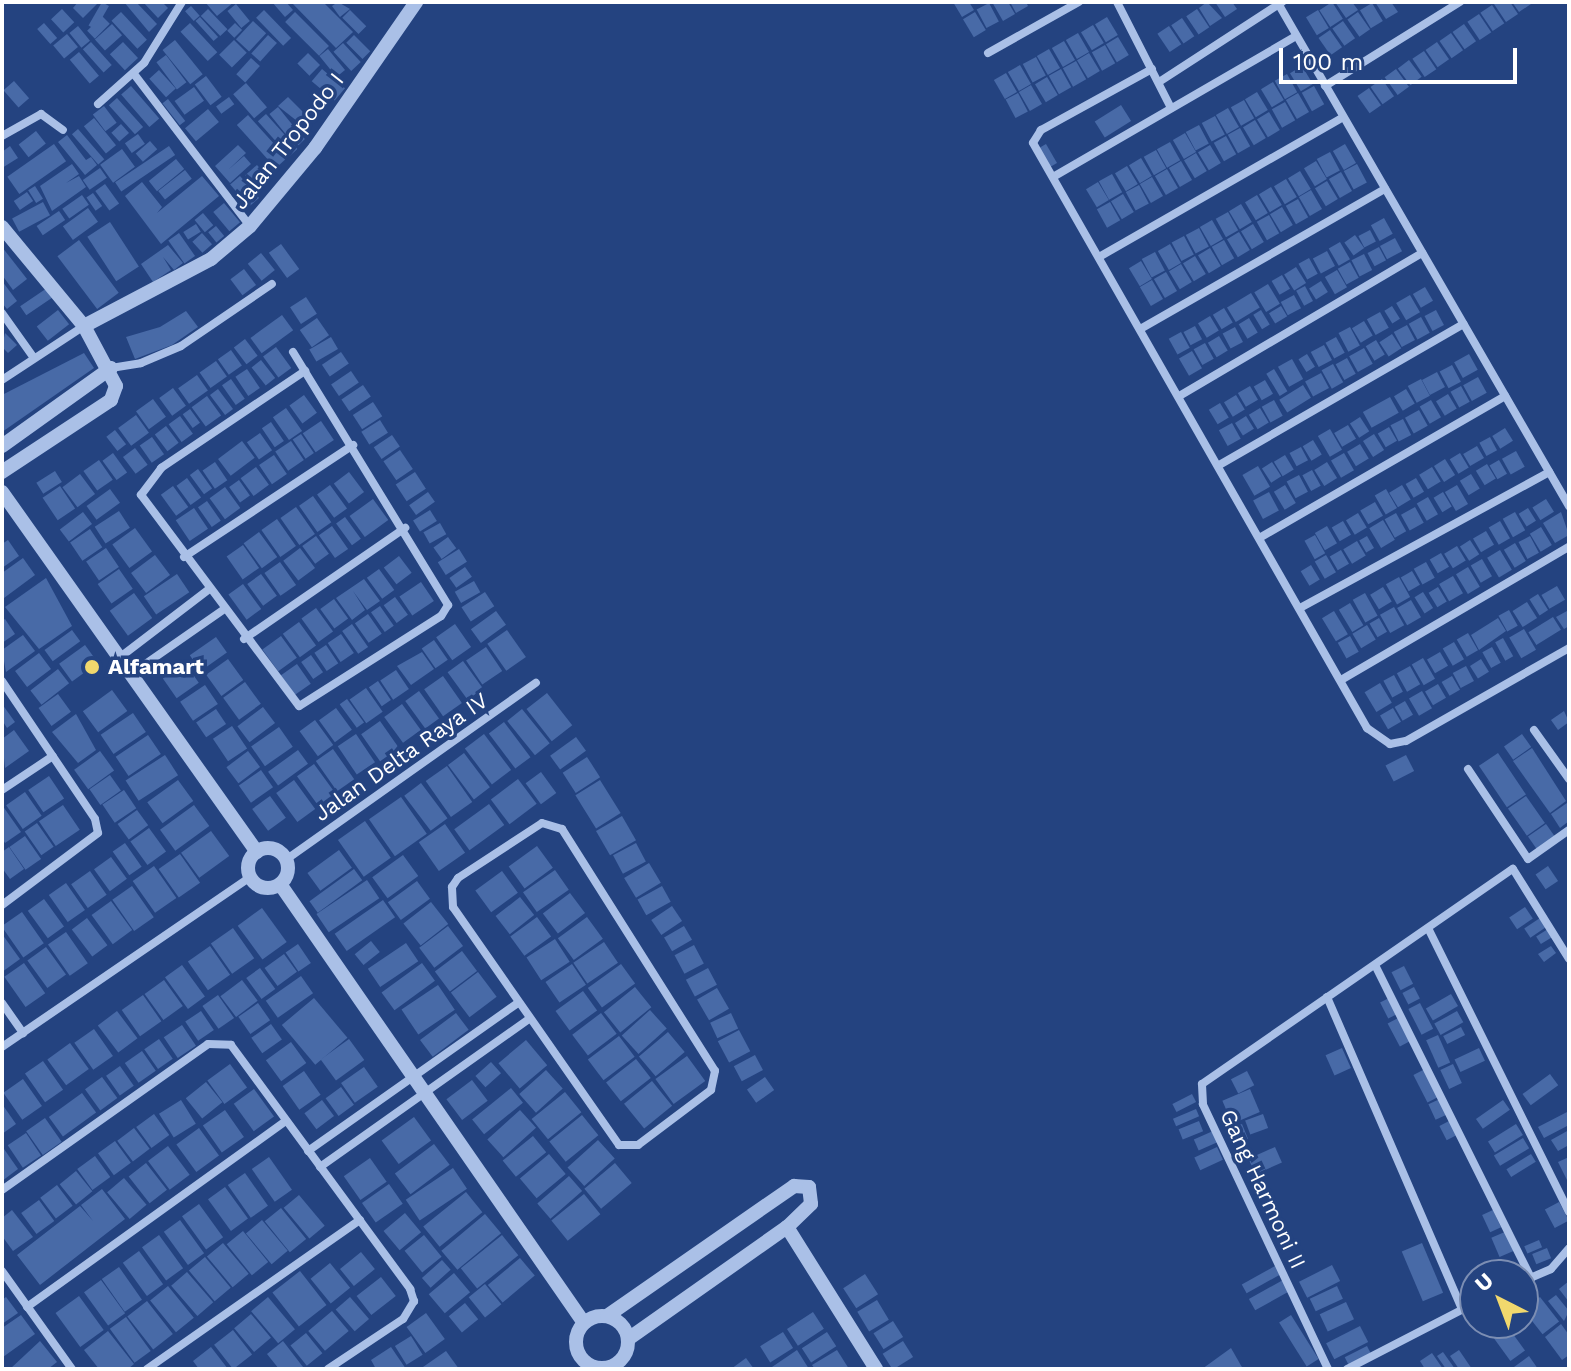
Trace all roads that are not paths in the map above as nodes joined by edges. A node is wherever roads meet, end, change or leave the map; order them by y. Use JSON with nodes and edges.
{"nodes":[{"id":1,"x":182,"y":2,"type":"edge"},
{"id":2,"x":416,"y":2,"type":"edge"},
{"id":3,"x":1079,"y":2,"type":"edge"},
{"id":4,"x":1117,"y":2,"type":"edge"},
{"id":5,"x":1460,"y":2,"type":"edge"},
{"id":6,"x":1281,"y":3,"type":"edge"},
{"id":7,"x":1296,"y":36,"type":"junction"},
{"id":8,"x":988,"y":53,"type":"dead end"},
{"id":9,"x":1152,"y":69,"type":"junction"},
{"id":10,"x":134,"y":74,"type":"junction"},
{"id":11,"x":1159,"y":82,"type":"junction"},
{"id":12,"x":1325,"y":86,"type":"junction"},
{"id":13,"x":98,"y":104,"type":"dead end"},
{"id":14,"x":1171,"y":108,"type":"junction"},
{"id":15,"x":1343,"y":117,"type":"junction"},
{"id":16,"x":63,"y":130,"type":"dead end"},
{"id":17,"x":2,"y":136,"type":"edge"},
{"id":18,"x":1053,"y":177,"type":"junction"},
{"id":19,"x":1385,"y":189,"type":"junction"},
{"id":20,"x":250,"y":226,"type":"junction"},
{"id":21,"x":2,"y":227,"type":"edge"},
{"id":22,"x":1422,"y":253,"type":"junction"},
{"id":23,"x":1099,"y":257,"type":"junction"},
{"id":24,"x":272,"y":284,"type":"dead end"},
{"id":25,"x":2,"y":313,"type":"edge"},
{"id":26,"x":1463,"y":324,"type":"junction"},
{"id":27,"x":84,"y":326,"type":"junction"},
{"id":28,"x":1142,"y":328,"type":"junction"},
{"id":29,"x":293,"y":352,"type":"dead end"},
{"id":30,"x":34,"y":358,"type":"junction"},
{"id":31,"x":111,"y":368,"type":"junction"},
{"id":32,"x":305,"y":371,"type":"junction"},
{"id":33,"x":2,"y":380,"type":"edge"},
{"id":34,"x":1181,"y":395,"type":"junction"},
{"id":35,"x":1505,"y":396,"type":"junction"},
{"id":36,"x":353,"y":445,"type":"junction"},
{"id":37,"x":2,"y":446,"type":"edge"},
{"id":38,"x":1221,"y":464,"type":"junction"},
{"id":39,"x":2,"y":472,"type":"edge"},
{"id":40,"x":1549,"y":472,"type":"junction"},
{"id":41,"x":2,"y":492,"type":"edge"},
{"id":42,"x":1569,"y":506,"type":"edge"},
{"id":43,"x":405,"y":528,"type":"junction"},
{"id":44,"x":1261,"y":537,"type":"junction"},
{"id":45,"x":1569,"y":547,"type":"edge"},
{"id":46,"x":184,"y":557,"type":"junction"},
{"id":47,"x":208,"y":590,"type":"junction"},
{"id":48,"x":1300,"y":608,"type":"junction"},
{"id":49,"x":223,"y":610,"type":"junction"},
{"id":50,"x":244,"y":639,"type":"junction"},
{"id":51,"x":1569,"y":648,"type":"edge"},
{"id":52,"x":119,"y":658,"type":"junction"},
{"id":53,"x":131,"y":674,"type":"junction"},
{"id":54,"x":1341,"y":680,"type":"junction"},
{"id":55,"x":2,"y":681,"type":"edge"},
{"id":56,"x":536,"y":683,"type":"dead end"},
{"id":57,"x":1534,"y":730,"type":"dead end"},
{"id":58,"x":53,"y":756,"type":"junction"},
{"id":59,"x":1468,"y":769,"type":"dead end"},
{"id":60,"x":1569,"y":779,"type":"edge"},
{"id":61,"x":2,"y":790,"type":"edge"},
{"id":62,"x":1569,"y":830,"type":"edge"},
{"id":63,"x":257,"y":852,"type":"junction"},
{"id":64,"x":287,"y":859,"type":"junction"},
{"id":65,"x":250,"y":877,"type":"junction"},
{"id":66,"x":280,"y":884,"type":"junction"},
{"id":67,"x":2,"y":905,"type":"edge"},
{"id":68,"x":1428,"y":928,"type":"junction"},
{"id":69,"x":1569,"y":959,"type":"edge"},
{"id":70,"x":1375,"y":965,"type":"junction"},
{"id":71,"x":1327,"y":997,"type":"junction"},
{"id":72,"x":2,"y":1003,"type":"edge"},
{"id":73,"x":518,"y":1003,"type":"junction"},
{"id":74,"x":529,"y":1019,"type":"junction"},
{"id":75,"x":23,"y":1033,"type":"junction"},
{"id":76,"x":2,"y":1047,"type":"edge"},
{"id":77,"x":414,"y":1077,"type":"junction"},
{"id":78,"x":425,"y":1094,"type":"junction"},
{"id":79,"x":286,"y":1121,"type":"junction"},
{"id":80,"x":308,"y":1151,"type":"junction"},
{"id":81,"x":320,"y":1167,"type":"junction"},
{"id":82,"x":2,"y":1190,"type":"edge"},
{"id":83,"x":1569,"y":1212,"type":"edge"},
{"id":84,"x":360,"y":1220,"type":"junction"},
{"id":85,"x":787,"y":1227,"type":"junction"},
{"id":86,"x":1569,"y":1248,"type":"edge"},
{"id":87,"x":1517,"y":1259,"type":"edge"},
{"id":88,"x":2,"y":1271,"type":"edge"},
{"id":89,"x":1539,"y":1274,"type":"edge"},
{"id":90,"x":1459,"y":1302,"type":"edge"},
{"id":91,"x":27,"y":1307,"type":"junction"},
{"id":92,"x":1459,"y":1311,"type":"edge"},
{"id":93,"x":607,"y":1316,"type":"junction"},
{"id":94,"x":584,"y":1323,"type":"junction"},
{"id":95,"x":628,"y":1339,"type":"junction"},
{"id":96,"x":581,"y":1364,"type":"edge"},
{"id":97,"x":612,"y":1367,"type":"edge"},
{"id":98,"x":72,"y":1369,"type":"edge"},
{"id":99,"x":147,"y":1369,"type":"edge"},
{"id":100,"x":328,"y":1369,"type":"edge"},
{"id":101,"x":876,"y":1369,"type":"edge"},
{"id":102,"x":1328,"y":1369,"type":"edge"},
{"id":103,"x":1347,"y":1369,"type":"edge"}],
"edges":[{"from":1,"to":10,"type":"street"},
{"from":2,"to":20,"type":"street","name":"Jalan Tropodo I"},
{"from":3,"to":8,"type":"street"},
{"from":4,"to":9,"type":"street"},
{"from":5,"to":12,"type":"street"},
{"from":6,"to":7,"type":"street"},
{"from":6,"to":11,"type":"street"},
{"from":7,"to":12,"type":"street"},
{"from":7,"to":14,"type":"street"},
{"from":9,"to":11,"type":"street"},
{"from":9,"to":18,"type":"street"},
{"from":10,"to":13,"type":"street"},
{"from":10,"to":20,"type":"street"},
{"from":11,"to":14,"type":"street"},
{"from":12,"to":15,"type":"street"},
{"from":14,"to":18,"type":"street"},
{"from":15,"to":19,"type":"street"},
{"from":15,"to":23,"type":"street"},
{"from":16,"to":17,"type":"street"},
{"from":18,"to":23,"type":"street"},
{"from":19,"to":22,"type":"street"},
{"from":19,"to":28,"type":"street"},
{"from":20,"to":27,"type":"street","name":"Jalan Tropodo I"},
{"from":21,"to":27,"type":"street"},
{"from":22,"to":26,"type":"street"},
{"from":22,"to":34,"type":"street"},
{"from":23,"to":28,"type":"street"},
{"from":24,"to":31,"type":"street"},
{"from":25,"to":30,"type":"street"},
{"from":26,"to":35,"type":"street"},
{"from":26,"to":38,"type":"street"},
{"from":27,"to":30,"type":"street"},
{"from":27,"to":31,"type":"street"},
{"from":28,"to":34,"type":"street"},
{"from":29,"to":32,"type":"street"},
{"from":30,"to":33,"type":"street"},
{"from":31,"to":37,"type":"street"},
{"from":31,"to":39,"type":"street"},
{"from":32,"to":36,"type":"street"},
{"from":32,"to":46,"type":"street"},
{"from":34,"to":38,"type":"street"},
{"from":35,"to":40,"type":"street"},
{"from":35,"to":44,"type":"street"},
{"from":36,"to":43,"type":"street"},
{"from":36,"to":46,"type":"street"},
{"from":38,"to":44,"type":"street"},
{"from":40,"to":42,"type":"street"},
{"from":40,"to":48,"type":"street"},
{"from":41,"to":52,"type":"street"},
{"from":43,"to":50,"type":"street"},
{"from":43,"to":50,"type":"street"},
{"from":44,"to":48,"type":"street"},
{"from":45,"to":54,"type":"street"},
{"from":46,"to":47,"type":"street"},
{"from":47,"to":49,"type":"street"},
{"from":47,"to":52,"type":"street"},
{"from":48,"to":54,"type":"street"},
{"from":49,"to":50,"type":"street"},
{"from":49,"to":53,"type":"street"},
{"from":51,"to":54,"type":"street"},
{"from":52,"to":53,"type":"street"},
{"from":53,"to":63,"type":"street"},
{"from":55,"to":58,"type":"street"},
{"from":56,"to":64,"type":"street","name":"Jalan Delta Raya IV"},
{"from":57,"to":60,"type":"street"},
{"from":58,"to":61,"type":"street"},
{"from":58,"to":67,"type":"street"},
{"from":59,"to":62,"type":"street"},
{"from":63,"to":64,"type":"street"},
{"from":63,"to":65,"type":"street"},
{"from":64,"to":66,"type":"street"},
{"from":65,"to":66,"type":"street"},
{"from":65,"to":75,"type":"street"},
{"from":66,"to":77,"type":"street"},
{"from":68,"to":69,"type":"street","name":"Gang Harmoni II"},
{"from":68,"to":70,"type":"street","name":"Gang Harmoni II"},
{"from":68,"to":83,"type":"street"},
{"from":70,"to":71,"type":"street","name":"Gang Harmoni II"},
{"from":70,"to":87,"type":"street"},
{"from":71,"to":90,"type":"street"},
{"from":71,"to":102,"type":"street","name":"Gang Harmoni II"},
{"from":72,"to":75,"type":"street"},
{"from":73,"to":74,"type":"street"},
{"from":73,"to":74,"type":"street"},
{"from":73,"to":77,"type":"street"},
{"from":74,"to":78,"type":"street"},
{"from":75,"to":76,"type":"street"},
{"from":77,"to":78,"type":"street"},
{"from":77,"to":80,"type":"street"},
{"from":78,"to":81,"type":"street"},
{"from":78,"to":94,"type":"street"},
{"from":79,"to":80,"type":"street"},
{"from":79,"to":82,"type":"street"},
{"from":79,"to":91,"type":"street"},
{"from":80,"to":81,"type":"street"},
{"from":81,"to":84,"type":"street"},
{"from":84,"to":99,"type":"street"},
{"from":84,"to":100,"type":"street"},
{"from":85,"to":93,"type":"street"},
{"from":85,"to":95,"type":"street"},
{"from":85,"to":101,"type":"street"},
{"from":86,"to":89,"type":"street"},
{"from":88,"to":91,"type":"street"},
{"from":91,"to":98,"type":"street"},
{"from":92,"to":103,"type":"street"},
{"from":93,"to":94,"type":"street"},
{"from":93,"to":95,"type":"street"},
{"from":94,"to":96,"type":"street"},
{"from":95,"to":97,"type":"street"},
{"from":96,"to":97,"type":"street"}]}
